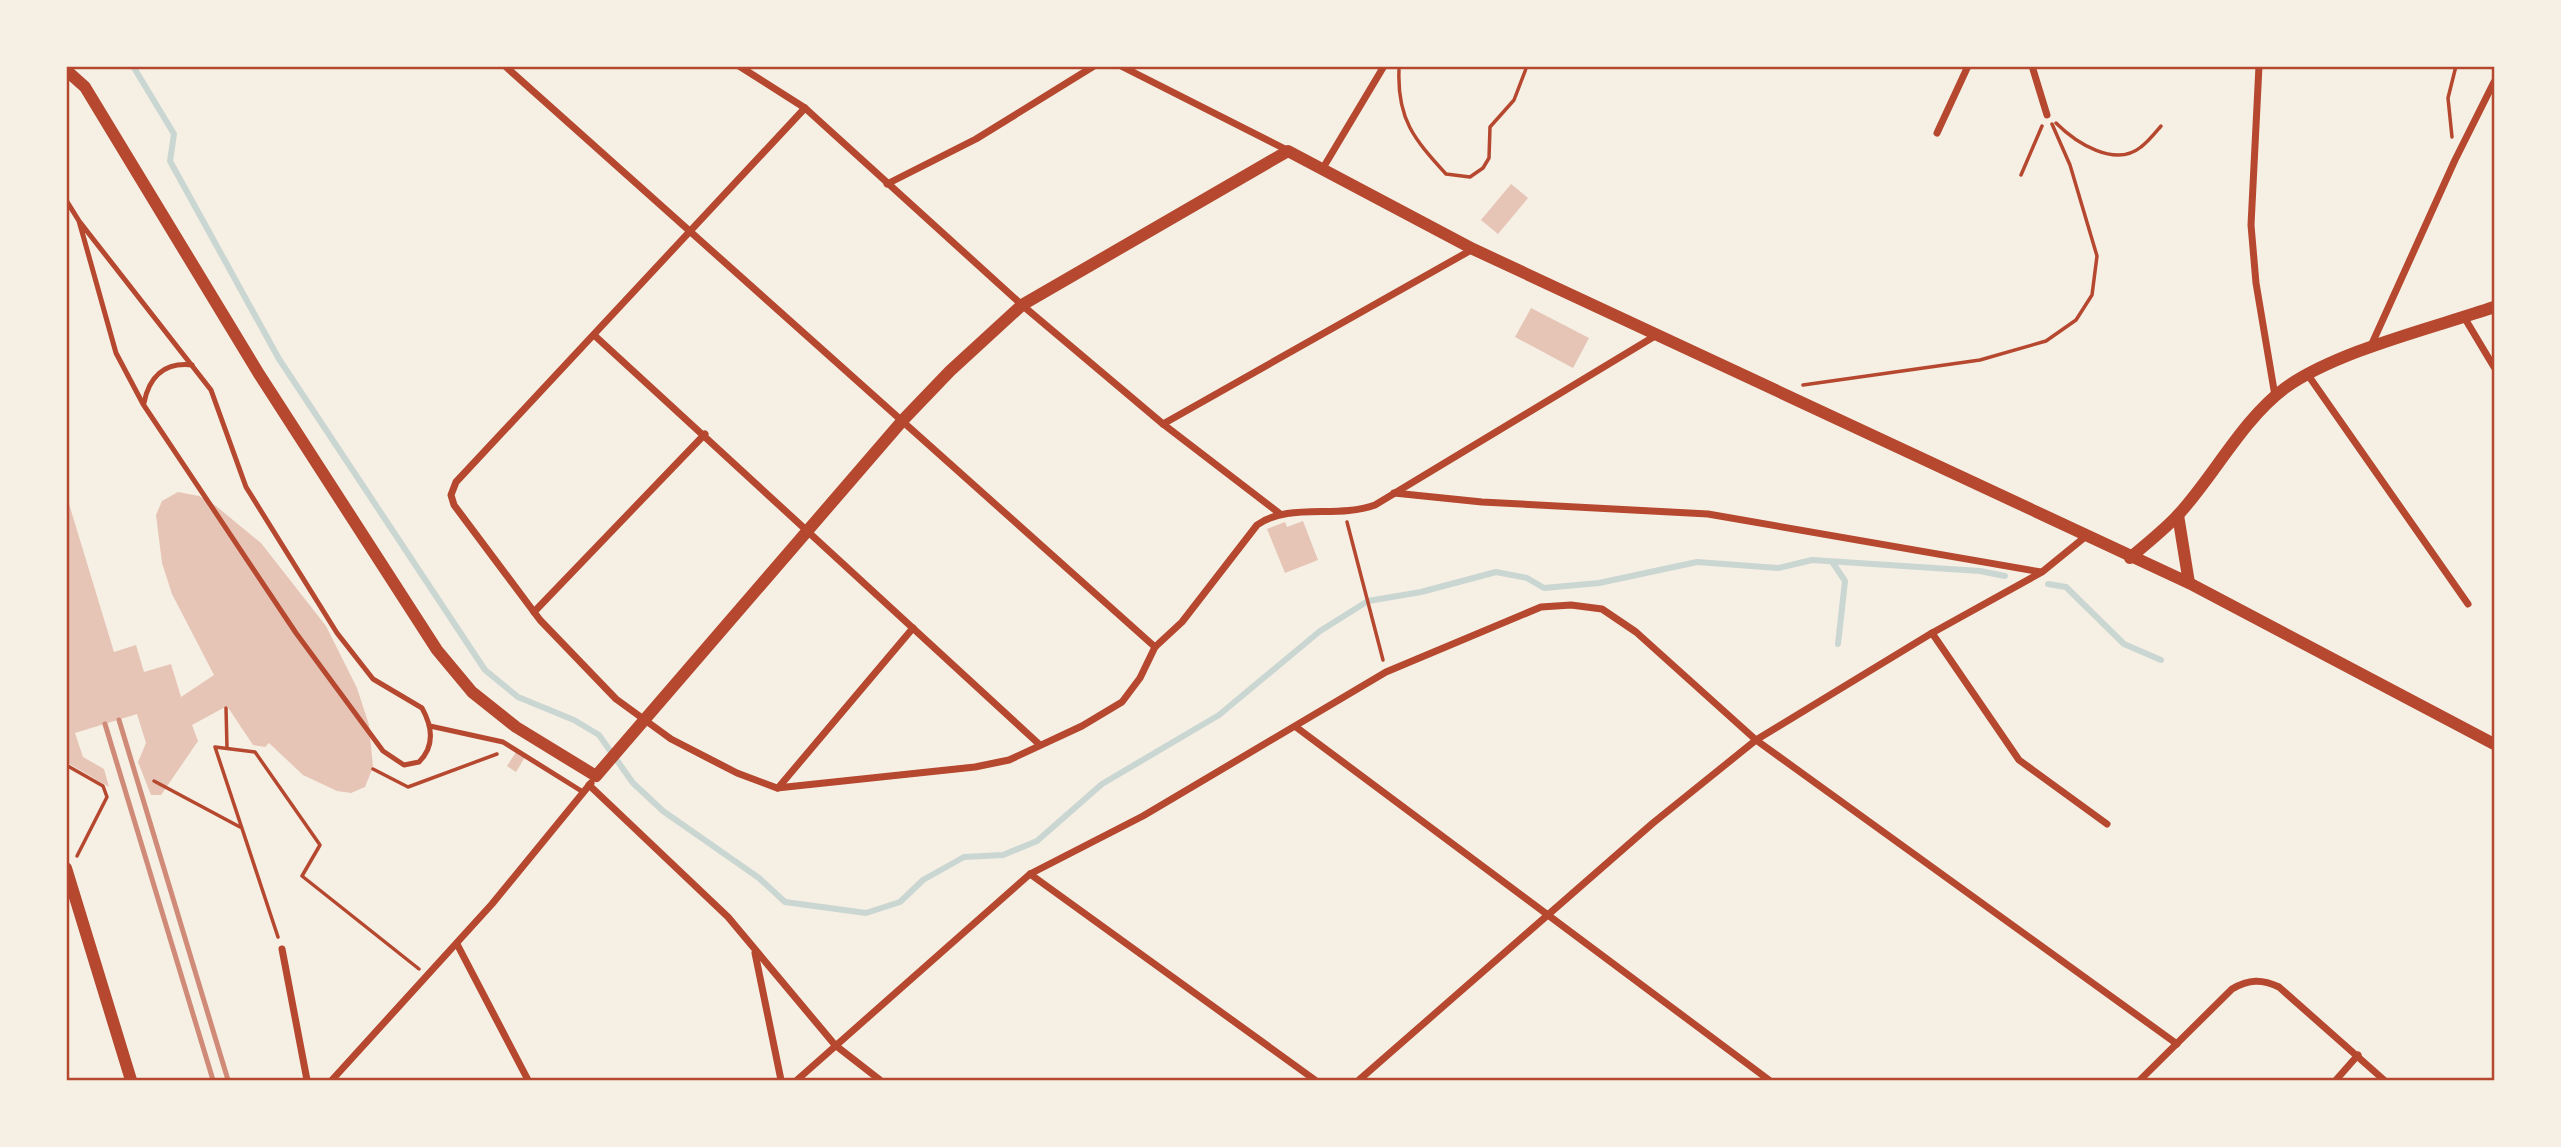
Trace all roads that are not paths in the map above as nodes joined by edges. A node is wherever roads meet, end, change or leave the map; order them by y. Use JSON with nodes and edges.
{"nodes":[{"id":1,"x":505,"y":66,"type":"edge"},
{"id":2,"x":739,"y":66,"type":"edge"},
{"id":3,"x":1094,"y":66,"type":"edge"},
{"id":4,"x":1121,"y":66,"type":"edge"},
{"id":5,"x":1384,"y":66,"type":"edge"},
{"id":6,"x":1968,"y":66,"type":"edge"},
{"id":7,"x":2032,"y":66,"type":"edge"},
{"id":8,"x":2259,"y":66,"type":"edge"},
{"id":9,"x":66,"y":70,"type":"edge"},
{"id":10,"x":66,"y":81,"type":"edge"},
{"id":11,"x":2494,"y":82,"type":"edge"},
{"id":12,"x":85,"y":88,"type":"junction"},
{"id":13,"x":805,"y":108,"type":"junction"},
{"id":14,"x":2047,"y":115,"type":"road end"},
{"id":15,"x":1937,"y":133,"type":"dead end"},
{"id":16,"x":1288,"y":151,"type":"junction"},
{"id":17,"x":1323,"y":168,"type":"junction"},
{"id":18,"x":887,"y":184,"type":"junction"},
{"id":19,"x":66,"y":200,"type":"edge"},
{"id":20,"x":79,"y":221,"type":"junction"},
{"id":21,"x":689,"y":229,"type":"junction"},
{"id":22,"x":1473,"y":249,"type":"junction"},
{"id":23,"x":1022,"y":305,"type":"junction"},
{"id":24,"x":2494,"y":307,"type":"edge"},
{"id":25,"x":2464,"y":317,"type":"junction"},
{"id":26,"x":594,"y":335,"type":"junction"},
{"id":27,"x":1654,"y":336,"type":"junction"},
{"id":28,"x":2370,"y":348,"type":"junction"},
{"id":29,"x":192,"y":365,"type":"junction"},
{"id":30,"x":2494,"y":367,"type":"edge"},
{"id":31,"x":2308,"y":375,"type":"junction"},
{"id":32,"x":2276,"y":397,"type":"junction"},
{"id":33,"x":144,"y":404,"type":"junction"},
{"id":34,"x":903,"y":420,"type":"junction"},
{"id":35,"x":1163,"y":424,"type":"junction"},
{"id":36,"x":705,"y":434,"type":"junction"},
{"id":37,"x":1392,"y":493,"type":"junction"},
{"id":38,"x":1279,"y":513,"type":"junction"},
{"id":39,"x":2178,"y":515,"type":"junction"},
{"id":40,"x":807,"y":530,"type":"junction"},
{"id":41,"x":2085,"y":537,"type":"junction"},
{"id":42,"x":2130,"y":558,"type":"junction"},
{"id":43,"x":2042,"y":572,"type":"junction"},
{"id":44,"x":2189,"y":583,"type":"junction"},
{"id":45,"x":2468,"y":604,"type":"dead end"},
{"id":46,"x":534,"y":611,"type":"junction"},
{"id":47,"x":913,"y":628,"type":"junction"},
{"id":48,"x":1932,"y":633,"type":"junction"},
{"id":49,"x":1155,"y":647,"type":"junction"},
{"id":50,"x":645,"y":722,"type":"junction"},
{"id":51,"x":430,"y":726,"type":"junction"},
{"id":52,"x":1296,"y":727,"type":"junction"},
{"id":53,"x":1756,"y":740,"type":"junction"},
{"id":54,"x":2494,"y":744,"type":"edge"},
{"id":55,"x":1040,"y":745,"type":"junction"},
{"id":56,"x":592,"y":781,"type":"junction"},
{"id":57,"x":777,"y":788,"type":"junction"},
{"id":58,"x":583,"y":792,"type":"junction"},
{"id":59,"x":2107,"y":824,"type":"dead end"},
{"id":60,"x":66,"y":868,"type":"edge"},
{"id":61,"x":1030,"y":874,"type":"junction"},
{"id":62,"x":1547,"y":917,"type":"junction"},
{"id":63,"x":457,"y":944,"type":"junction"},
{"id":64,"x":282,"y":949,"type":"road end"},
{"id":65,"x":754,"y":949,"type":"junction"},
{"id":66,"x":2177,"y":1044,"type":"junction"},
{"id":67,"x":835,"y":1045,"type":"junction"},
{"id":68,"x":2358,"y":1055,"type":"junction"},
{"id":69,"x":131,"y":1080,"type":"edge"},
{"id":70,"x":307,"y":1080,"type":"edge"},
{"id":71,"x":332,"y":1080,"type":"edge"},
{"id":72,"x":528,"y":1080,"type":"edge"},
{"id":73,"x":781,"y":1080,"type":"edge"},
{"id":74,"x":797,"y":1080,"type":"edge"},
{"id":75,"x":880,"y":1080,"type":"edge"},
{"id":76,"x":1315,"y":1080,"type":"edge"},
{"id":77,"x":1359,"y":1080,"type":"edge"},
{"id":78,"x":1769,"y":1080,"type":"edge"},
{"id":79,"x":2140,"y":1080,"type":"edge"},
{"id":80,"x":2336,"y":1080,"type":"edge"},
{"id":81,"x":2384,"y":1080,"type":"edge"}],
"edges":[{"from":1,"to":21,"type":"street"},
{"from":2,"to":13,"type":"street"},
{"from":3,"to":18,"type":"street"},
{"from":4,"to":16,"type":"street"},
{"from":5,"to":17,"type":"street"},
{"from":6,"to":15,"type":"street"},
{"from":7,"to":14,"type":"street"},
{"from":8,"to":32,"type":"street"},
{"from":9,"to":12,"type":"street"},
{"from":10,"to":12,"type":"lane"},
{"from":11,"to":28,"type":"street"},
{"from":12,"to":56,"type":"street"},
{"from":13,"to":18,"type":"street"},
{"from":13,"to":21,"type":"street"},
{"from":16,"to":17,"type":"street"},
{"from":16,"to":23,"type":"street"},
{"from":17,"to":22,"type":"street"},
{"from":18,"to":23,"type":"street"},
{"from":19,"to":20,"type":"lane"},
{"from":20,"to":29,"type":"lane"},
{"from":20,"to":33,"type":"lane"},
{"from":21,"to":26,"type":"street"},
{"from":21,"to":34,"type":"street"},
{"from":22,"to":27,"type":"street"},
{"from":22,"to":35,"type":"street"},
{"from":23,"to":34,"type":"street"},
{"from":23,"to":35,"type":"street"},
{"from":24,"to":25,"type":"street"},
{"from":25,"to":28,"type":"street"},
{"from":25,"to":30,"type":"street"},
{"from":26,"to":36,"type":"street"},
{"from":26,"to":46,"type":"street"},
{"from":27,"to":37,"type":"street"},
{"from":27,"to":41,"type":"street"},
{"from":28,"to":31,"type":"street"},
{"from":29,"to":33,"type":"lane"},
{"from":29,"to":51,"type":"lane"},
{"from":31,"to":32,"type":"street"},
{"from":31,"to":45,"type":"street"},
{"from":32,"to":39,"type":"street"},
{"from":33,"to":51,"type":"lane"},
{"from":34,"to":40,"type":"street"},
{"from":34,"to":49,"type":"street"},
{"from":35,"to":38,"type":"street"},
{"from":36,"to":40,"type":"street"},
{"from":36,"to":46,"type":"street"},
{"from":37,"to":38,"type":"street"},
{"from":37,"to":43,"type":"street"},
{"from":38,"to":49,"type":"street"},
{"from":39,"to":42,"type":"street"},
{"from":39,"to":44,"type":"street"},
{"from":40,"to":47,"type":"street"},
{"from":40,"to":50,"type":"street"},
{"from":41,"to":42,"type":"street"},
{"from":41,"to":43,"type":"street"},
{"from":42,"to":44,"type":"street"},
{"from":43,"to":48,"type":"street"},
{"from":44,"to":54,"type":"street"},
{"from":46,"to":50,"type":"street"},
{"from":47,"to":55,"type":"street"},
{"from":47,"to":57,"type":"street"},
{"from":48,"to":53,"type":"street"},
{"from":48,"to":59,"type":"street"},
{"from":49,"to":55,"type":"street"},
{"from":50,"to":56,"type":"street"},
{"from":50,"to":57,"type":"street"},
{"from":51,"to":58,"type":"lane"},
{"from":52,"to":53,"type":"street"},
{"from":52,"to":61,"type":"street"},
{"from":52,"to":62,"type":"street"},
{"from":53,"to":62,"type":"street"},
{"from":53,"to":66,"type":"street"},
{"from":55,"to":57,"type":"street"},
{"from":56,"to":58,"type":"street"},
{"from":56,"to":65,"type":"street"},
{"from":58,"to":63,"type":"street"},
{"from":60,"to":69,"type":"street"},
{"from":61,"to":67,"type":"street"},
{"from":61,"to":76,"type":"street"},
{"from":62,"to":77,"type":"street"},
{"from":62,"to":78,"type":"street"},
{"from":63,"to":71,"type":"street"},
{"from":63,"to":72,"type":"street"},
{"from":64,"to":70,"type":"street"},
{"from":65,"to":67,"type":"street"},
{"from":65,"to":73,"type":"street"},
{"from":66,"to":68,"type":"street"},
{"from":66,"to":79,"type":"street"},
{"from":67,"to":74,"type":"street"},
{"from":67,"to":75,"type":"street"},
{"from":68,"to":80,"type":"street"},
{"from":68,"to":81,"type":"street"}]}
